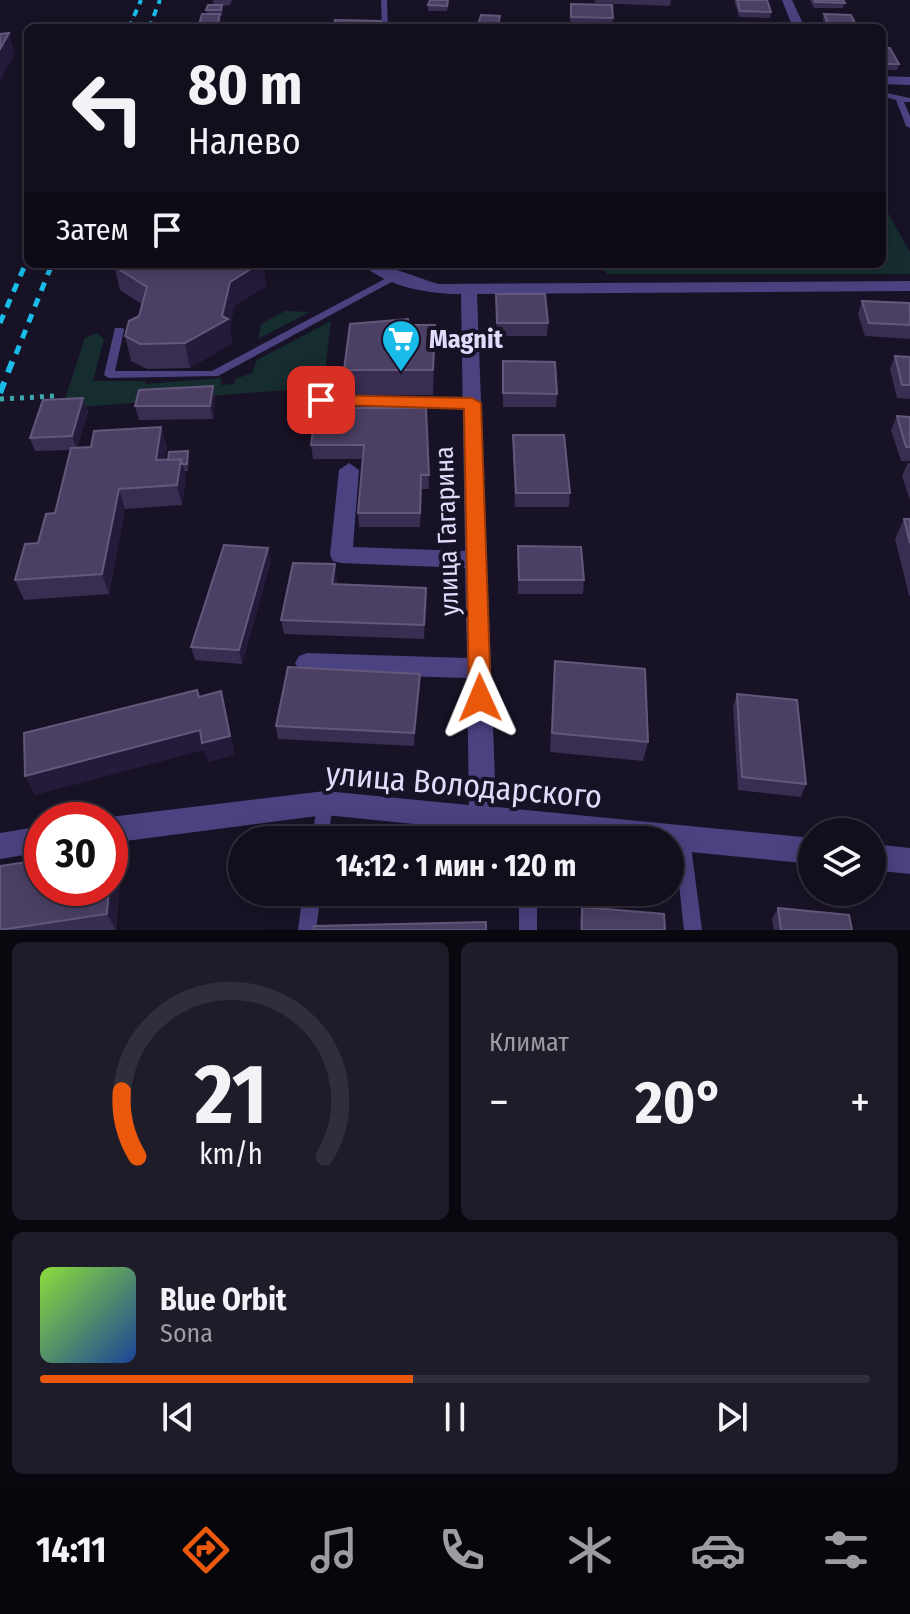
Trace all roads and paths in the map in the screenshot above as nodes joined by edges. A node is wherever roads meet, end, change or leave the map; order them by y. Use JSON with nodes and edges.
{"nodes":[{"id":1,"x":384,"y":0,"type":"edge"},
{"id":2,"x":787,"y":0,"type":"edge"},
{"id":3,"x":385,"y":24,"type":"edge"},
{"id":4,"x":797,"y":24,"type":"edge"},
{"id":5,"x":886,"y":80,"type":"edge"},
{"id":6,"x":910,"y":81,"type":"edge"},
{"id":7,"x":886,"y":95,"type":"edge"},
{"id":8,"x":899,"y":99,"type":"junction"},
{"id":9,"x":910,"y":100,"type":"edge"},
{"id":10,"x":910,"y":126,"type":"edge"},
{"id":11,"x":378,"y":268,"type":"edge"},
{"id":12,"x":394,"y":277,"type":"junction"},
{"id":13,"x":910,"y":286,"type":"edge"},
{"id":14,"x":469,"y":290,"type":"junction"},
{"id":15,"x":119,"y":330,"type":"dead end"},
{"id":16,"x":56,"y":396,"type":"edge"},
{"id":17,"x":0,"y":399,"type":"edge"},
{"id":18,"x":321,"y":400,"type":"dead end"},
{"id":19,"x":472,"y":403,"type":"junction"},
{"id":20,"x":349,"y":470,"type":"dead end"},
{"id":21,"x":476,"y":560,"type":"junction"},
{"id":22,"x":307,"y":663,"type":"dead end"},
{"id":23,"x":479,"y":668,"type":"junction"},
{"id":24,"x":325,"y":803,"type":"junction"},
{"id":25,"x":483,"y":818,"type":"junction"},
{"id":26,"x":322,"y":826,"type":"edge"},
{"id":27,"x":508,"y":826,"type":"edge"},
{"id":28,"x":128,"y":828,"type":"edge"},
{"id":29,"x":684,"y":839,"type":"edge"},
{"id":30,"x":24,"y":842,"type":"edge"},
{"id":31,"x":0,"y":846,"type":"edge"},
{"id":32,"x":798,"y":850,"type":"edge"},
{"id":33,"x":684,"y":856,"type":"edge"},
{"id":34,"x":886,"y":858,"type":"edge"},
{"id":35,"x":910,"y":861,"type":"edge"},
{"id":36,"x":310,"y":906,"type":"edge"},
{"id":37,"x":528,"y":906,"type":"edge"},
{"id":38,"x":307,"y":930,"type":"edge"},
{"id":39,"x":528,"y":930,"type":"edge"},
{"id":40,"x":693,"y":930,"type":"edge"}],
"edges":[{"from":1,"to":3,"type":"lane"},
{"from":2,"to":4,"type":"street"},
{"from":5,"to":6,"type":"street"},
{"from":7,"to":8,"type":"lane"},
{"from":8,"to":9,"type":"lane"},
{"from":8,"to":10,"type":"lane"},
{"from":11,"to":12,"type":"street"},
{"from":12,"to":14,"type":"street"},
{"from":12,"to":15,"type":"lane"},
{"from":13,"to":14,"type":"street"},
{"from":14,"to":19,"type":"street","name":"улица Гагарина"},
{"from":16,"to":17,"type":"path"},
{"from":18,"to":19,"type":"lane"},
{"from":19,"to":21,"type":"street","name":"улица Гагарина"},
{"from":20,"to":21,"type":"street"},
{"from":21,"to":23,"type":"street","name":"улица Гагарина"},
{"from":22,"to":23,"type":"street"},
{"from":23,"to":25,"type":"street","name":"улица Гагарина"},
{"from":24,"to":25,"type":"street","name":"улица Володарского"},
{"from":24,"to":26,"type":"lane"},
{"from":24,"to":28,"type":"street","name":"улица Володарского"},
{"from":25,"to":27,"type":"street","name":"улица Володарского"},
{"from":29,"to":32,"type":"street","name":"улица Володарского"},
{"from":30,"to":31,"type":"street"},
{"from":33,"to":40,"type":"lane"},
{"from":34,"to":35,"type":"street"},
{"from":36,"to":38,"type":"lane"},
{"from":37,"to":39,"type":"lane"}]}
